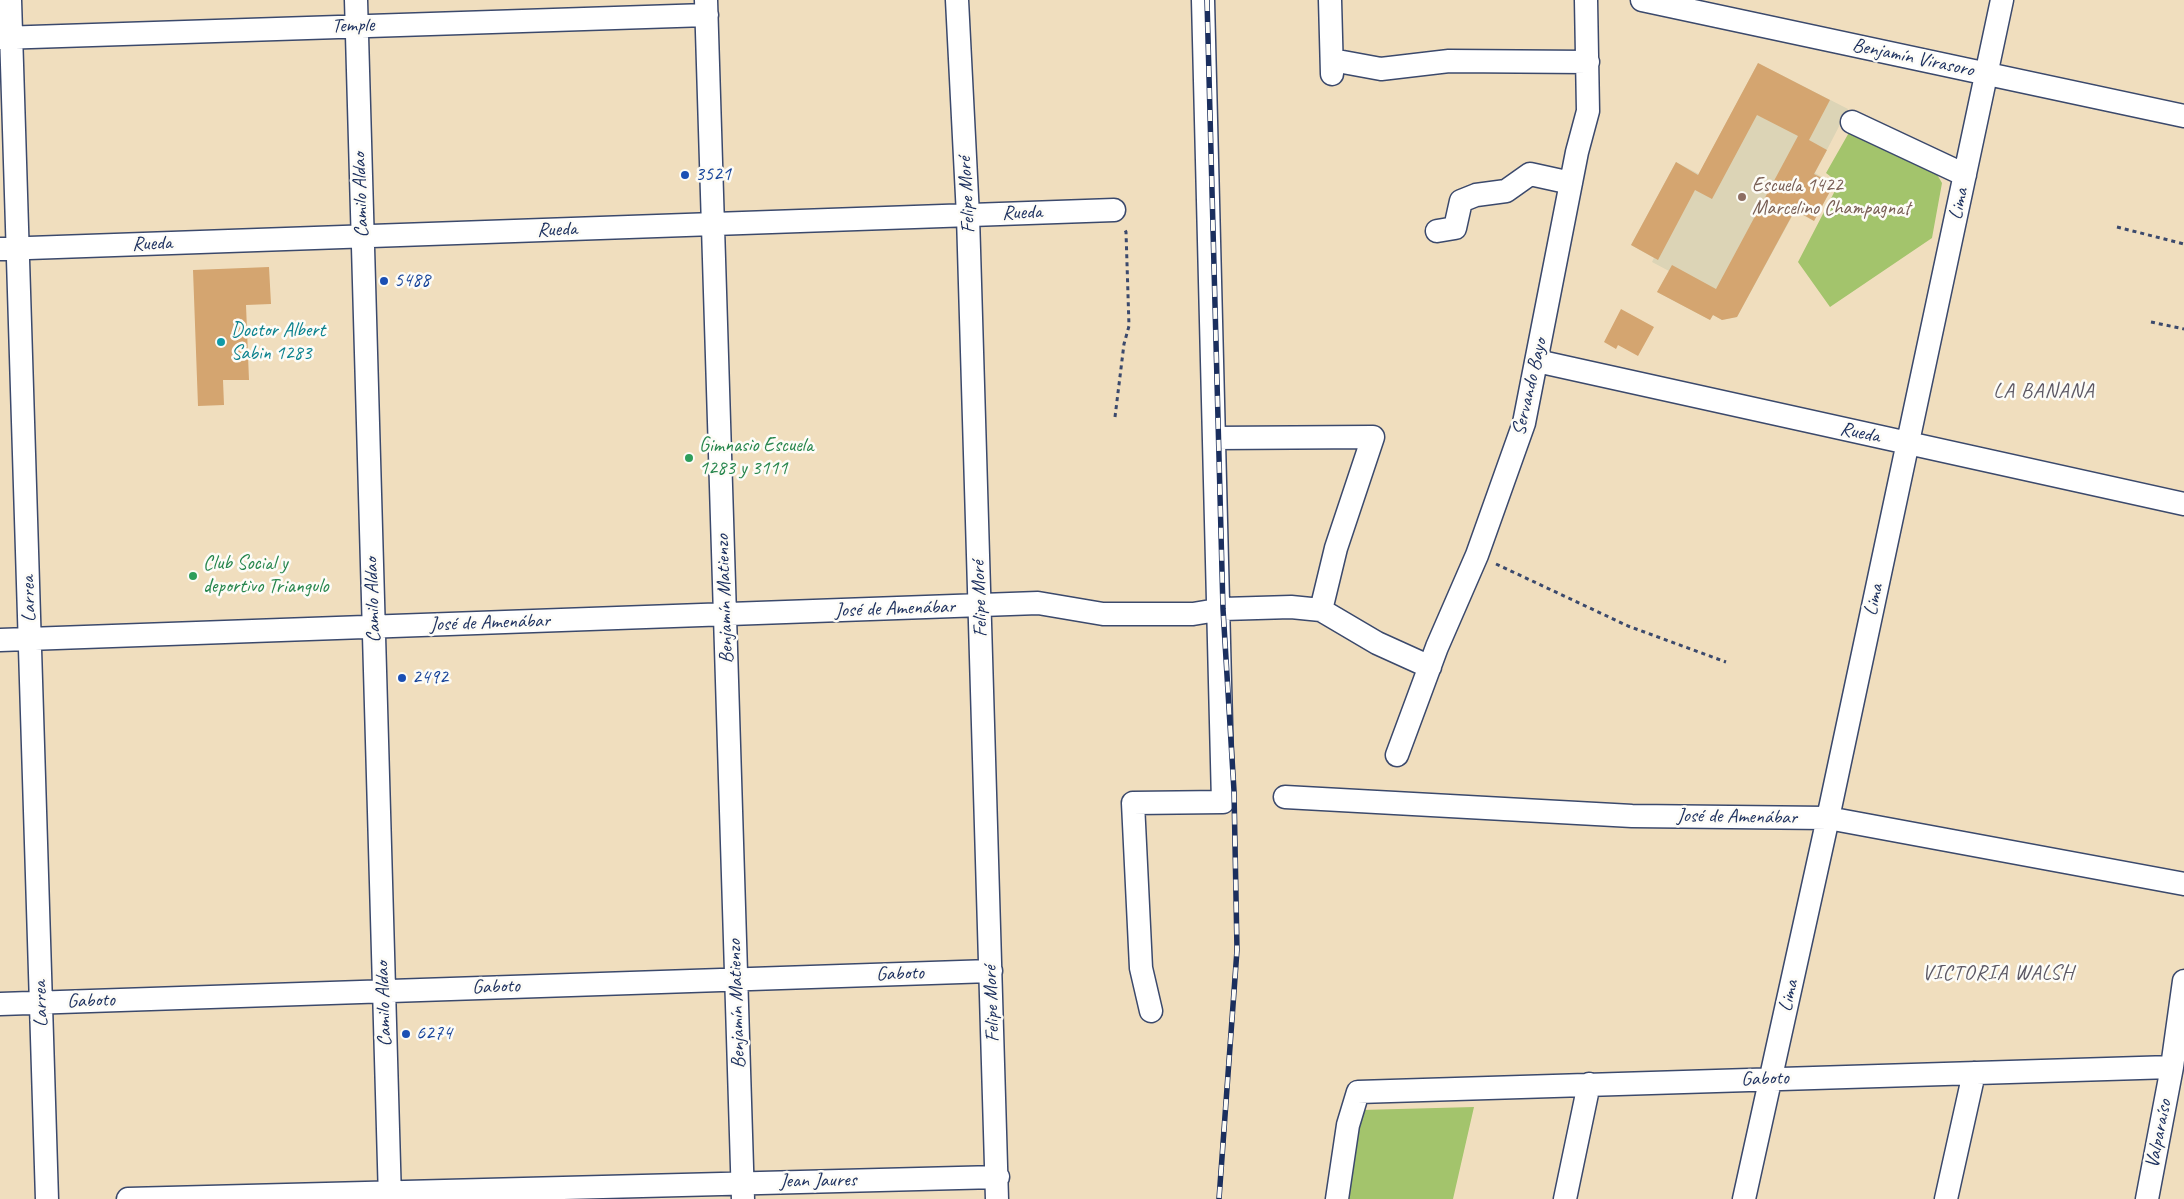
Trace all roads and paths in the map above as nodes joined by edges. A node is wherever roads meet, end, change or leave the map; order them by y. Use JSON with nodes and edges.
{"nodes":[{"id":1,"x":10,"y":0,"type":"edge"},
{"id":2,"x":356,"y":0,"type":"edge"},
{"id":3,"x":957,"y":0,"type":"edge"},
{"id":4,"x":1203,"y":0,"type":"edge"},
{"id":5,"x":1330,"y":0,"type":"edge"},
{"id":6,"x":1586,"y":0,"type":"edge"},
{"id":7,"x":1642,"y":0,"type":"edge"},
{"id":8,"x":2002,"y":0,"type":"edge"},
{"id":9,"x":706,"y":8,"type":"edge"},
{"id":10,"x":357,"y":26,"type":"junction"},
{"id":11,"x":6,"y":37,"type":"edge"},
{"id":12,"x":1588,"y":62,"type":"junction"},
{"id":13,"x":1987,"y":74,"type":"junction"},
{"id":14,"x":2184,"y":116,"type":"edge"},
{"id":15,"x":1852,"y":122,"type":"dead end"},
{"id":16,"x":1965,"y":175,"type":"junction"},
{"id":17,"x":1571,"y":183,"type":"junction"},
{"id":18,"x":1114,"y":210,"type":"joint"},
{"id":19,"x":968,"y":216,"type":"junction"},
{"id":20,"x":714,"y":225,"type":"junction"},
{"id":21,"x":2117,"y":227,"type":"dead end"},
{"id":22,"x":1437,"y":231,"type":"dead end"},
{"id":23,"x":363,"y":237,"type":"junction"},
{"id":24,"x":2184,"y":244,"type":"edge"},
{"id":25,"x":9,"y":249,"type":"edge"},
{"id":26,"x":2151,"y":322,"type":"dead end"},
{"id":27,"x":2184,"y":329,"type":"edge"},
{"id":28,"x":1537,"y":361,"type":"junction"},
{"id":29,"x":1115,"y":416,"type":"dead end"},
{"id":30,"x":1214,"y":438,"type":"junction"},
{"id":31,"x":1907,"y":443,"type":"junction"},
{"id":32,"x":2184,"y":504,"type":"edge"},
{"id":33,"x":1477,"y":555,"type":"junction"},
{"id":34,"x":980,"y":606,"type":"junction"},
{"id":35,"x":1218,"y":610,"type":"junction"},
{"id":36,"x":1321,"y":610,"type":"junction"},
{"id":37,"x":726,"y":615,"type":"junction"},
{"id":38,"x":374,"y":627,"type":"junction"},
{"id":39,"x":30,"y":638,"type":"junction"},
{"id":40,"x":0,"y":640,"type":"edge"},
{"id":41,"x":1726,"y":662,"type":"dead end"},
{"id":42,"x":1430,"y":667,"type":"junction"},
{"id":43,"x":1397,"y":755,"type":"dead end"},
{"id":44,"x":1285,"y":798,"type":"dead end"},
{"id":45,"x":1828,"y":818,"type":"junction"},
{"id":46,"x":2184,"y":884,"type":"edge"},
{"id":47,"x":991,"y":971,"type":"junction"},
{"id":48,"x":736,"y":979,"type":"junction"},
{"id":49,"x":2184,"y":981,"type":"edge"},
{"id":50,"x":384,"y":991,"type":"junction"},
{"id":51,"x":41,"y":1003,"type":"junction"},
{"id":52,"x":0,"y":1004,"type":"edge"},
{"id":53,"x":1152,"y":1011,"type":"dead end"},
{"id":54,"x":2172,"y":1067,"type":"junction"},
{"id":55,"x":1974,"y":1073,"type":"junction"},
{"id":56,"x":1770,"y":1079,"type":"junction"},
{"id":57,"x":1589,"y":1084,"type":"junction"},
{"id":58,"x":998,"y":1177,"type":"junction"},
{"id":59,"x":743,"y":1191,"type":"edge"},
{"id":60,"x":390,"y":1196,"type":"edge"},
{"id":61,"x":47,"y":1199,"type":"edge"},
{"id":62,"x":128,"y":1199,"type":"edge"},
{"id":63,"x":997,"y":1199,"type":"edge"},
{"id":64,"x":1336,"y":1199,"type":"edge"},
{"id":65,"x":1565,"y":1199,"type":"edge"},
{"id":66,"x":1744,"y":1199,"type":"edge"},
{"id":67,"x":1946,"y":1199,"type":"edge"},
{"id":68,"x":2147,"y":1199,"type":"edge"}],
"edges":[{"from":1,"to":11,"type":"street","name":"Larrea"},
{"from":2,"to":10,"type":"street","name":"Camilo Aldao"},
{"from":3,"to":19,"type":"street","name":"Felipe Moré"},
{"from":4,"to":30,"type":"street"},
{"from":5,"to":12,"type":"street"},
{"from":6,"to":12,"type":"street","name":"Servando Bayo"},
{"from":7,"to":13,"type":"street","name":"Benjamín Virasoro"},
{"from":8,"to":13,"type":"street","name":"Lima"},
{"from":9,"to":10,"type":"street","name":"Temple"},
{"from":9,"to":20,"type":"street","name":"Benjamín Matienzo"},
{"from":10,"to":11,"type":"street","name":"Temple"},
{"from":10,"to":23,"type":"street","name":"Camilo Aldao"},
{"from":11,"to":25,"type":"street","name":"Larrea"},
{"from":12,"to":17,"type":"street","name":"Servando Bayo"},
{"from":13,"to":14,"type":"street","name":"Benjamín Virasoro"},
{"from":13,"to":16,"type":"street","name":"Lima"},
{"from":15,"to":16,"type":"street"},
{"from":16,"to":31,"type":"street","name":"Lima"},
{"from":17,"to":22,"type":"street"},
{"from":17,"to":28,"type":"street","name":"Servando Bayo"},
{"from":18,"to":19,"type":"street","name":"Rueda"},
{"from":18,"to":29,"type":"path"},
{"from":19,"to":20,"type":"street","name":"Rueda"},
{"from":19,"to":34,"type":"street","name":"Felipe Moré"},
{"from":20,"to":23,"type":"street","name":"Rueda"},
{"from":20,"to":37,"type":"street","name":"Benjamín Matienzo"},
{"from":21,"to":24,"type":"path"},
{"from":23,"to":25,"type":"street","name":"Rueda"},
{"from":23,"to":38,"type":"street","name":"Camilo Aldao"},
{"from":25,"to":39,"type":"street","name":"Larrea"},
{"from":26,"to":27,"type":"path"},
{"from":28,"to":31,"type":"street","name":"Rueda"},
{"from":28,"to":33,"type":"street","name":"Servando Bayo"},
{"from":30,"to":35,"type":"street"},
{"from":30,"to":36,"type":"street"},
{"from":31,"to":32,"type":"street","name":"Rueda"},
{"from":31,"to":45,"type":"street","name":"Lima"},
{"from":33,"to":41,"type":"path"},
{"from":33,"to":42,"type":"street","name":"Servando Bayo"},
{"from":34,"to":35,"type":"street","name":"José de Amenábar"},
{"from":34,"to":37,"type":"street","name":"José de Amenábar"},
{"from":34,"to":47,"type":"street","name":"Felipe Moré"},
{"from":35,"to":36,"type":"street","name":"José de Amenábar"},
{"from":35,"to":53,"type":"street"},
{"from":36,"to":42,"type":"street"},
{"from":37,"to":38,"type":"street","name":"José de Amenábar"},
{"from":37,"to":48,"type":"street","name":"Benjamín Matienzo"},
{"from":38,"to":39,"type":"street","name":"José de Amenábar"},
{"from":38,"to":50,"type":"street","name":"Camilo Aldao"},
{"from":39,"to":40,"type":"street","name":"José de Amenábar"},
{"from":39,"to":51,"type":"street","name":"Larrea"},
{"from":42,"to":43,"type":"street","name":"Servando Bayo"},
{"from":44,"to":45,"type":"street","name":"José de Amenábar"},
{"from":45,"to":46,"type":"street","name":"José de Amenábar"},
{"from":45,"to":56,"type":"street","name":"Lima"},
{"from":47,"to":48,"type":"street","name":"Gaboto"},
{"from":47,"to":58,"type":"street","name":"Felipe Moré"},
{"from":48,"to":50,"type":"street","name":"Gaboto"},
{"from":48,"to":59,"type":"street","name":"Benjamín Matienzo"},
{"from":49,"to":54,"type":"street","name":"Valparaíso"},
{"from":50,"to":51,"type":"street","name":"Gaboto"},
{"from":50,"to":60,"type":"street","name":"Camilo Aldao"},
{"from":51,"to":52,"type":"street","name":"Gaboto"},
{"from":51,"to":61,"type":"street","name":"Larrea"},
{"from":54,"to":55,"type":"street","name":"Gaboto"},
{"from":54,"to":68,"type":"street","name":"Valparaíso"},
{"from":55,"to":56,"type":"street","name":"Gaboto"},
{"from":55,"to":67,"type":"street"},
{"from":56,"to":57,"type":"street","name":"Gaboto"},
{"from":56,"to":66,"type":"street","name":"Lima"},
{"from":57,"to":64,"type":"street","name":"Gaboto"},
{"from":57,"to":65,"type":"street"},
{"from":58,"to":59,"type":"street","name":"Jean Jaures"},
{"from":58,"to":63,"type":"street","name":"Felipe Moré"},
{"from":59,"to":60,"type":"street","name":"Jean Jaures"},
{"from":60,"to":62,"type":"street","name":"Jean Jaures"}]}
